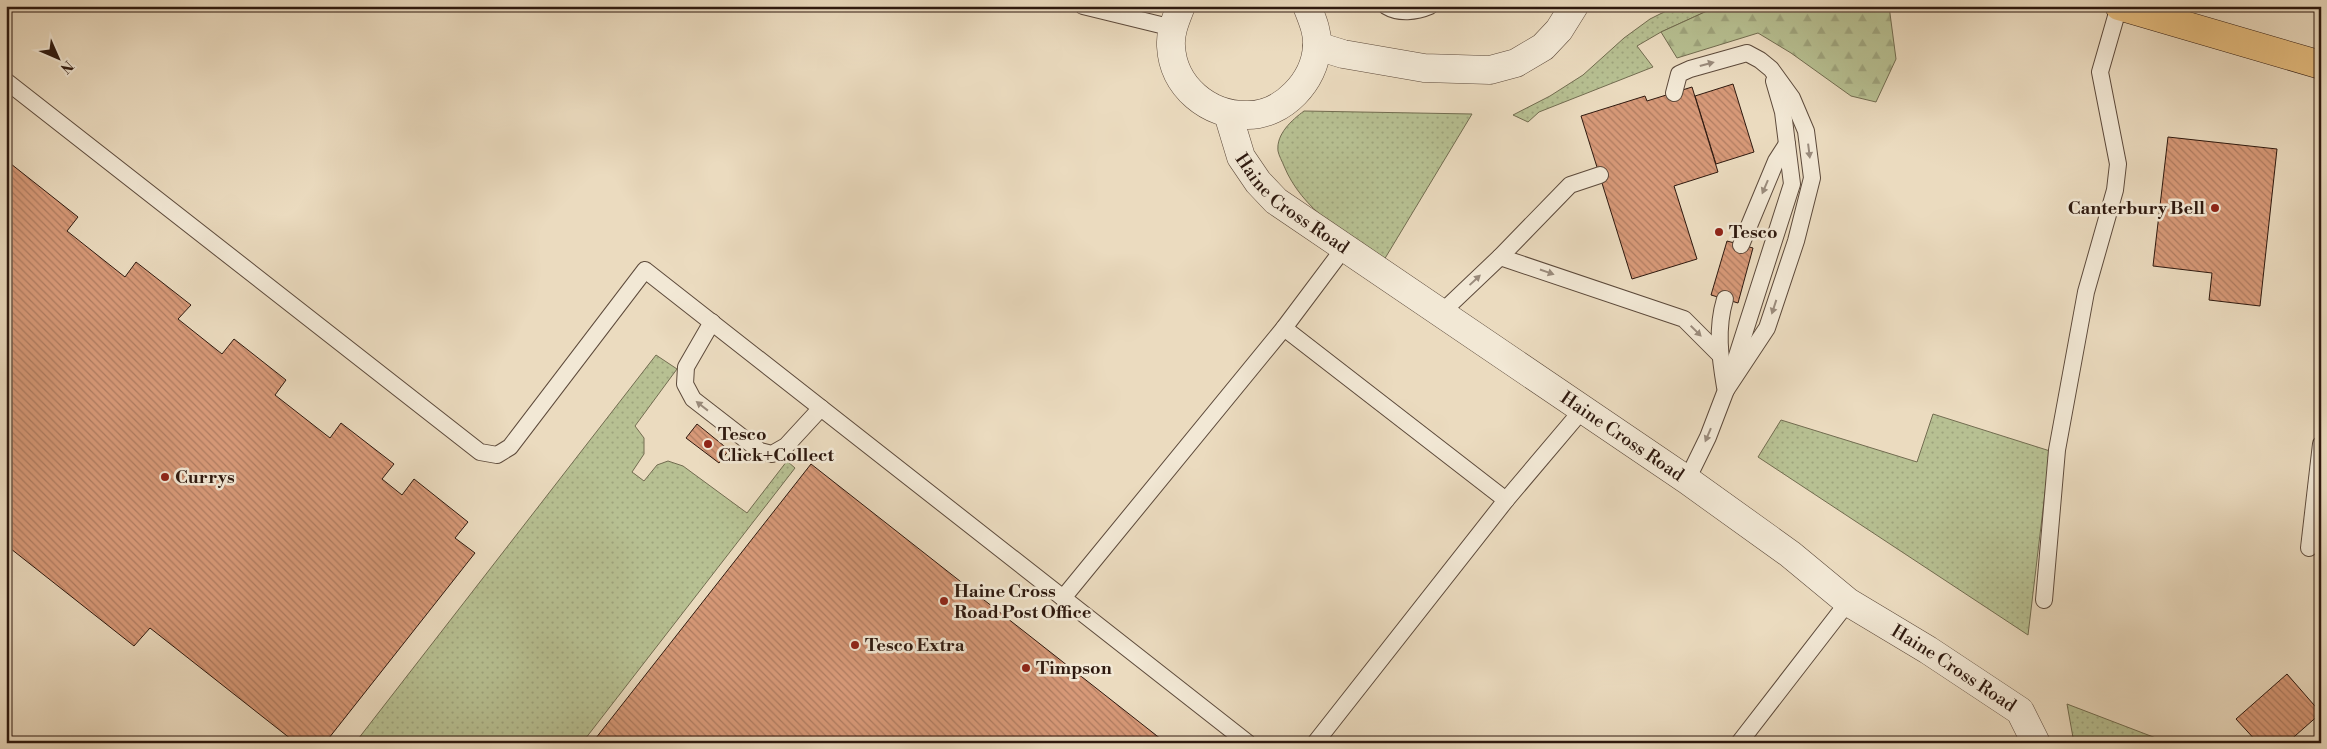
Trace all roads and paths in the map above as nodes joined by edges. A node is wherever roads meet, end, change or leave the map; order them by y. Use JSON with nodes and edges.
{"nodes":[{"id":1,"x":1083,"y":6,"type":"edge"},
{"id":2,"x":1307,"y":6,"type":"edge"},
{"id":3,"x":1386,"y":6,"type":"edge"},
{"id":4,"x":1430,"y":6,"type":"edge"},
{"id":5,"x":1574,"y":6,"type":"edge"},
{"id":6,"x":2119,"y":6,"type":"edge"},
{"id":7,"x":1177,"y":17,"type":"edge"},
{"id":8,"x":1317,"y":46,"type":"junction"},
{"id":9,"x":2321,"y":65,"type":"edge"},
{"id":10,"x":1771,"y":69,"type":"junction"},
{"id":11,"x":6,"y":81,"type":"edge"},
{"id":12,"x":1674,"y":92,"type":"dead end"},
{"id":13,"x":1228,"y":114,"type":"junction"},
{"id":14,"x":1787,"y":144,"type":"junction"},
{"id":15,"x":1600,"y":175,"type":"dead end"},
{"id":16,"x":1741,"y":245,"type":"dead end"},
{"id":17,"x":1344,"y":248,"type":"junction"},
{"id":18,"x":1500,"y":256,"type":"junction"},
{"id":19,"x":1725,"y":299,"type":"dead end"},
{"id":20,"x":1440,"y":314,"type":"junction"},
{"id":21,"x":712,"y":322,"type":"junction"},
{"id":22,"x":1284,"y":328,"type":"junction"},
{"id":23,"x":1719,"y":354,"type":"junction"},
{"id":24,"x":1726,"y":390,"type":"junction"},
{"id":25,"x":821,"y":408,"type":"junction"},
{"id":26,"x":1583,"y":409,"type":"junction"},
{"id":27,"x":2321,"y":444,"type":"edge"},
{"id":28,"x":1687,"y":480,"type":"junction"},
{"id":29,"x":1506,"y":500,"type":"junction"},
{"id":30,"x":2309,"y":548,"type":"dead end"},
{"id":31,"x":1063,"y":598,"type":"junction"},
{"id":32,"x":2044,"y":600,"type":"dead end"},
{"id":33,"x":1848,"y":602,"type":"junction"},
{"id":34,"x":1248,"y":743,"type":"edge"},
{"id":35,"x":1315,"y":743,"type":"edge"},
{"id":36,"x":1739,"y":743,"type":"edge"},
{"id":37,"x":2036,"y":743,"type":"edge"}],
"edges":[{"from":1,"to":7,"type":"lane"},
{"from":2,"to":8,"type":"street"},
{"from":3,"to":4,"type":"lane"},
{"from":5,"to":8,"type":"street"},
{"from":6,"to":9,"type":"main road"},
{"from":6,"to":32,"type":"lane"},
{"from":7,"to":13,"type":"street"},
{"from":8,"to":13,"type":"street"},
{"from":12,"to":10,"type":"lane","one_way":true},
{"from":10,"to":14,"type":"lane"},
{"from":10,"to":24,"type":"lane","one_way":true},
{"from":11,"to":21,"type":"lane"},
{"from":13,"to":17,"type":"street","name":"Haine Cross Road"},
{"from":14,"to":16,"type":"lane","one_way":true},
{"from":14,"to":24,"type":"lane"},
{"from":15,"to":18,"type":"lane"},
{"from":17,"to":20,"type":"street","name":"Haine Cross Road"},
{"from":17,"to":22,"type":"lane"},
{"from":20,"to":18,"type":"lane","one_way":true},
{"from":18,"to":23,"type":"lane","one_way":true},
{"from":19,"to":23,"type":"lane"},
{"from":20,"to":26,"type":"street","name":"Haine Cross Road"},
{"from":21,"to":25,"type":"lane"},
{"from":25,"to":21,"type":"lane","one_way":true},
{"from":22,"to":29,"type":"lane"},
{"from":22,"to":31,"type":"lane"},
{"from":23,"to":24,"type":"lane"},
{"from":24,"to":28,"type":"lane","one_way":true},
{"from":25,"to":31,"type":"lane"},
{"from":26,"to":28,"type":"street","name":"Haine Cross Road"},
{"from":26,"to":29,"type":"lane"},
{"from":27,"to":30,"type":"lane"},
{"from":28,"to":33,"type":"street","name":"Haine Cross Road"},
{"from":29,"to":35,"type":"lane"},
{"from":31,"to":34,"type":"lane"},
{"from":33,"to":36,"type":"lane"},
{"from":33,"to":37,"type":"street","name":"Haine Cross Road"}]}
